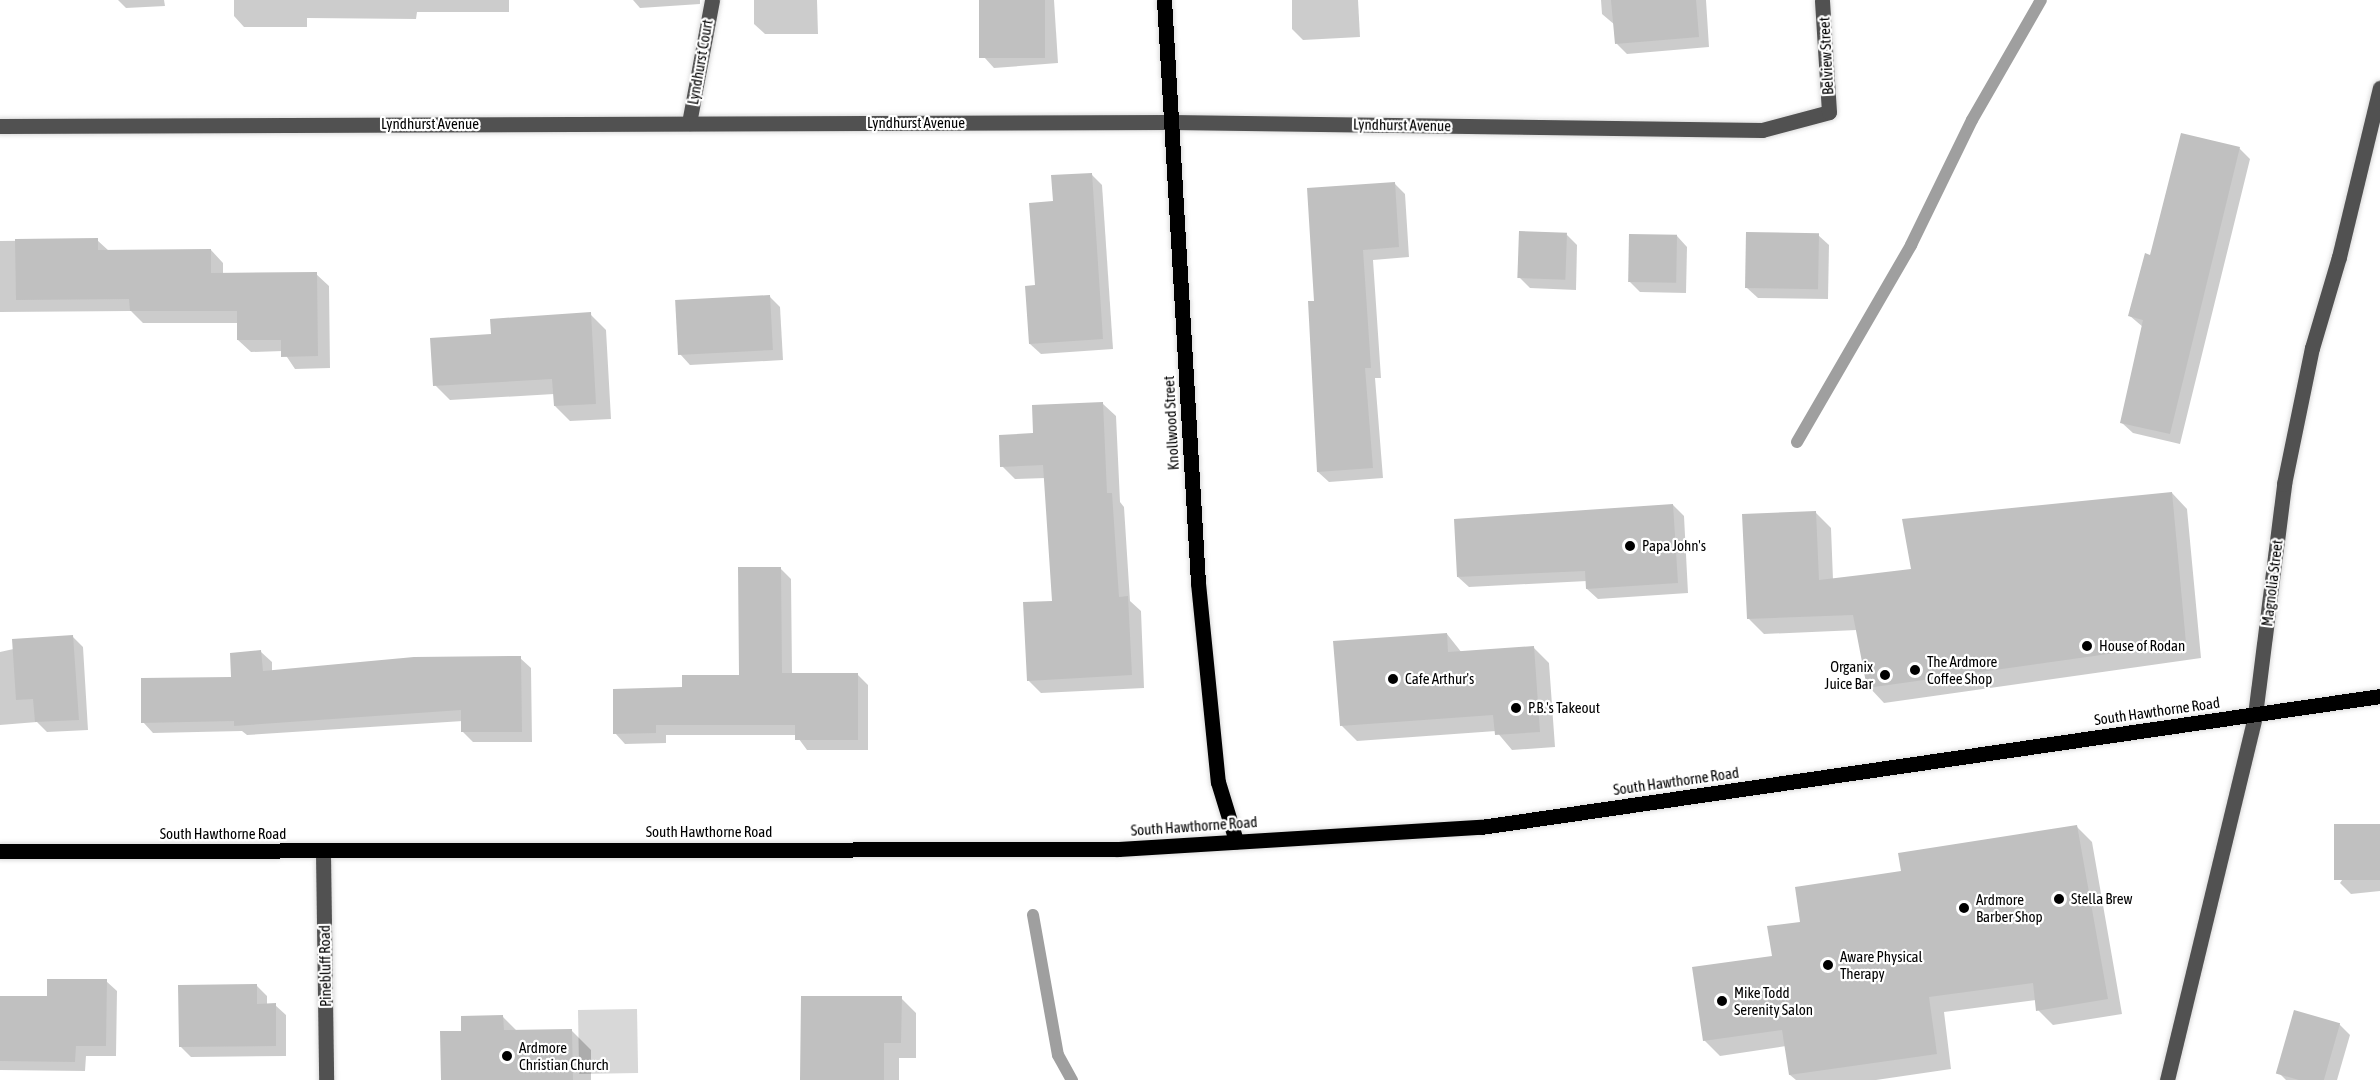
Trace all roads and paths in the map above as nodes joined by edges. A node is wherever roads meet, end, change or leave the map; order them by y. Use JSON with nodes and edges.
{"nodes":[{"id":1,"x":712,"y":0,"type":"edge"},
{"id":2,"x":1164,"y":0,"type":"edge"},
{"id":3,"x":1822,"y":0,"type":"edge"},
{"id":4,"x":2380,"y":88,"type":"edge"},
{"id":5,"x":1829,"y":112,"type":"joint"},
{"id":6,"x":1171,"y":122,"type":"junction"},
{"id":7,"x":689,"y":123,"type":"junction"},
{"id":8,"x":0,"y":126,"type":"edge"},
{"id":9,"x":2380,"y":696,"type":"edge"},
{"id":10,"x":2254,"y":715,"type":"junction"},
{"id":11,"x":1236,"y":841,"type":"junction"},
{"id":12,"x":0,"y":851,"type":"edge"},
{"id":13,"x":323,"y":853,"type":"junction"},
{"id":14,"x":326,"y":1080,"type":"edge"},
{"id":15,"x":2167,"y":1080,"type":"edge"}],
"edges":[{"from":1,"to":7,"type":"street","name":"Lyndhurst Court"},
{"from":2,"to":6,"type":"main road","name":"Knollwood Street"},
{"from":3,"to":5,"type":"street","name":"Belview Street"},
{"from":4,"to":10,"type":"street","name":"Magnolia Street"},
{"from":5,"to":6,"type":"street","name":"Lyndhurst Avenue"},
{"from":6,"to":7,"type":"street","name":"Lyndhurst Avenue"},
{"from":6,"to":11,"type":"main road","name":"Knollwood Street"},
{"from":7,"to":8,"type":"street","name":"Lyndhurst Avenue"},
{"from":9,"to":10,"type":"main road","name":"South Hawthorne Road"},
{"from":10,"to":11,"type":"main road","name":"South Hawthorne Road"},
{"from":10,"to":15,"type":"street","name":"Magnolia Street"},
{"from":11,"to":13,"type":"main road","name":"South Hawthorne Road"},
{"from":12,"to":13,"type":"main road","name":"South Hawthorne Road"},
{"from":13,"to":14,"type":"street","name":"Pinebluff Road"}]}
